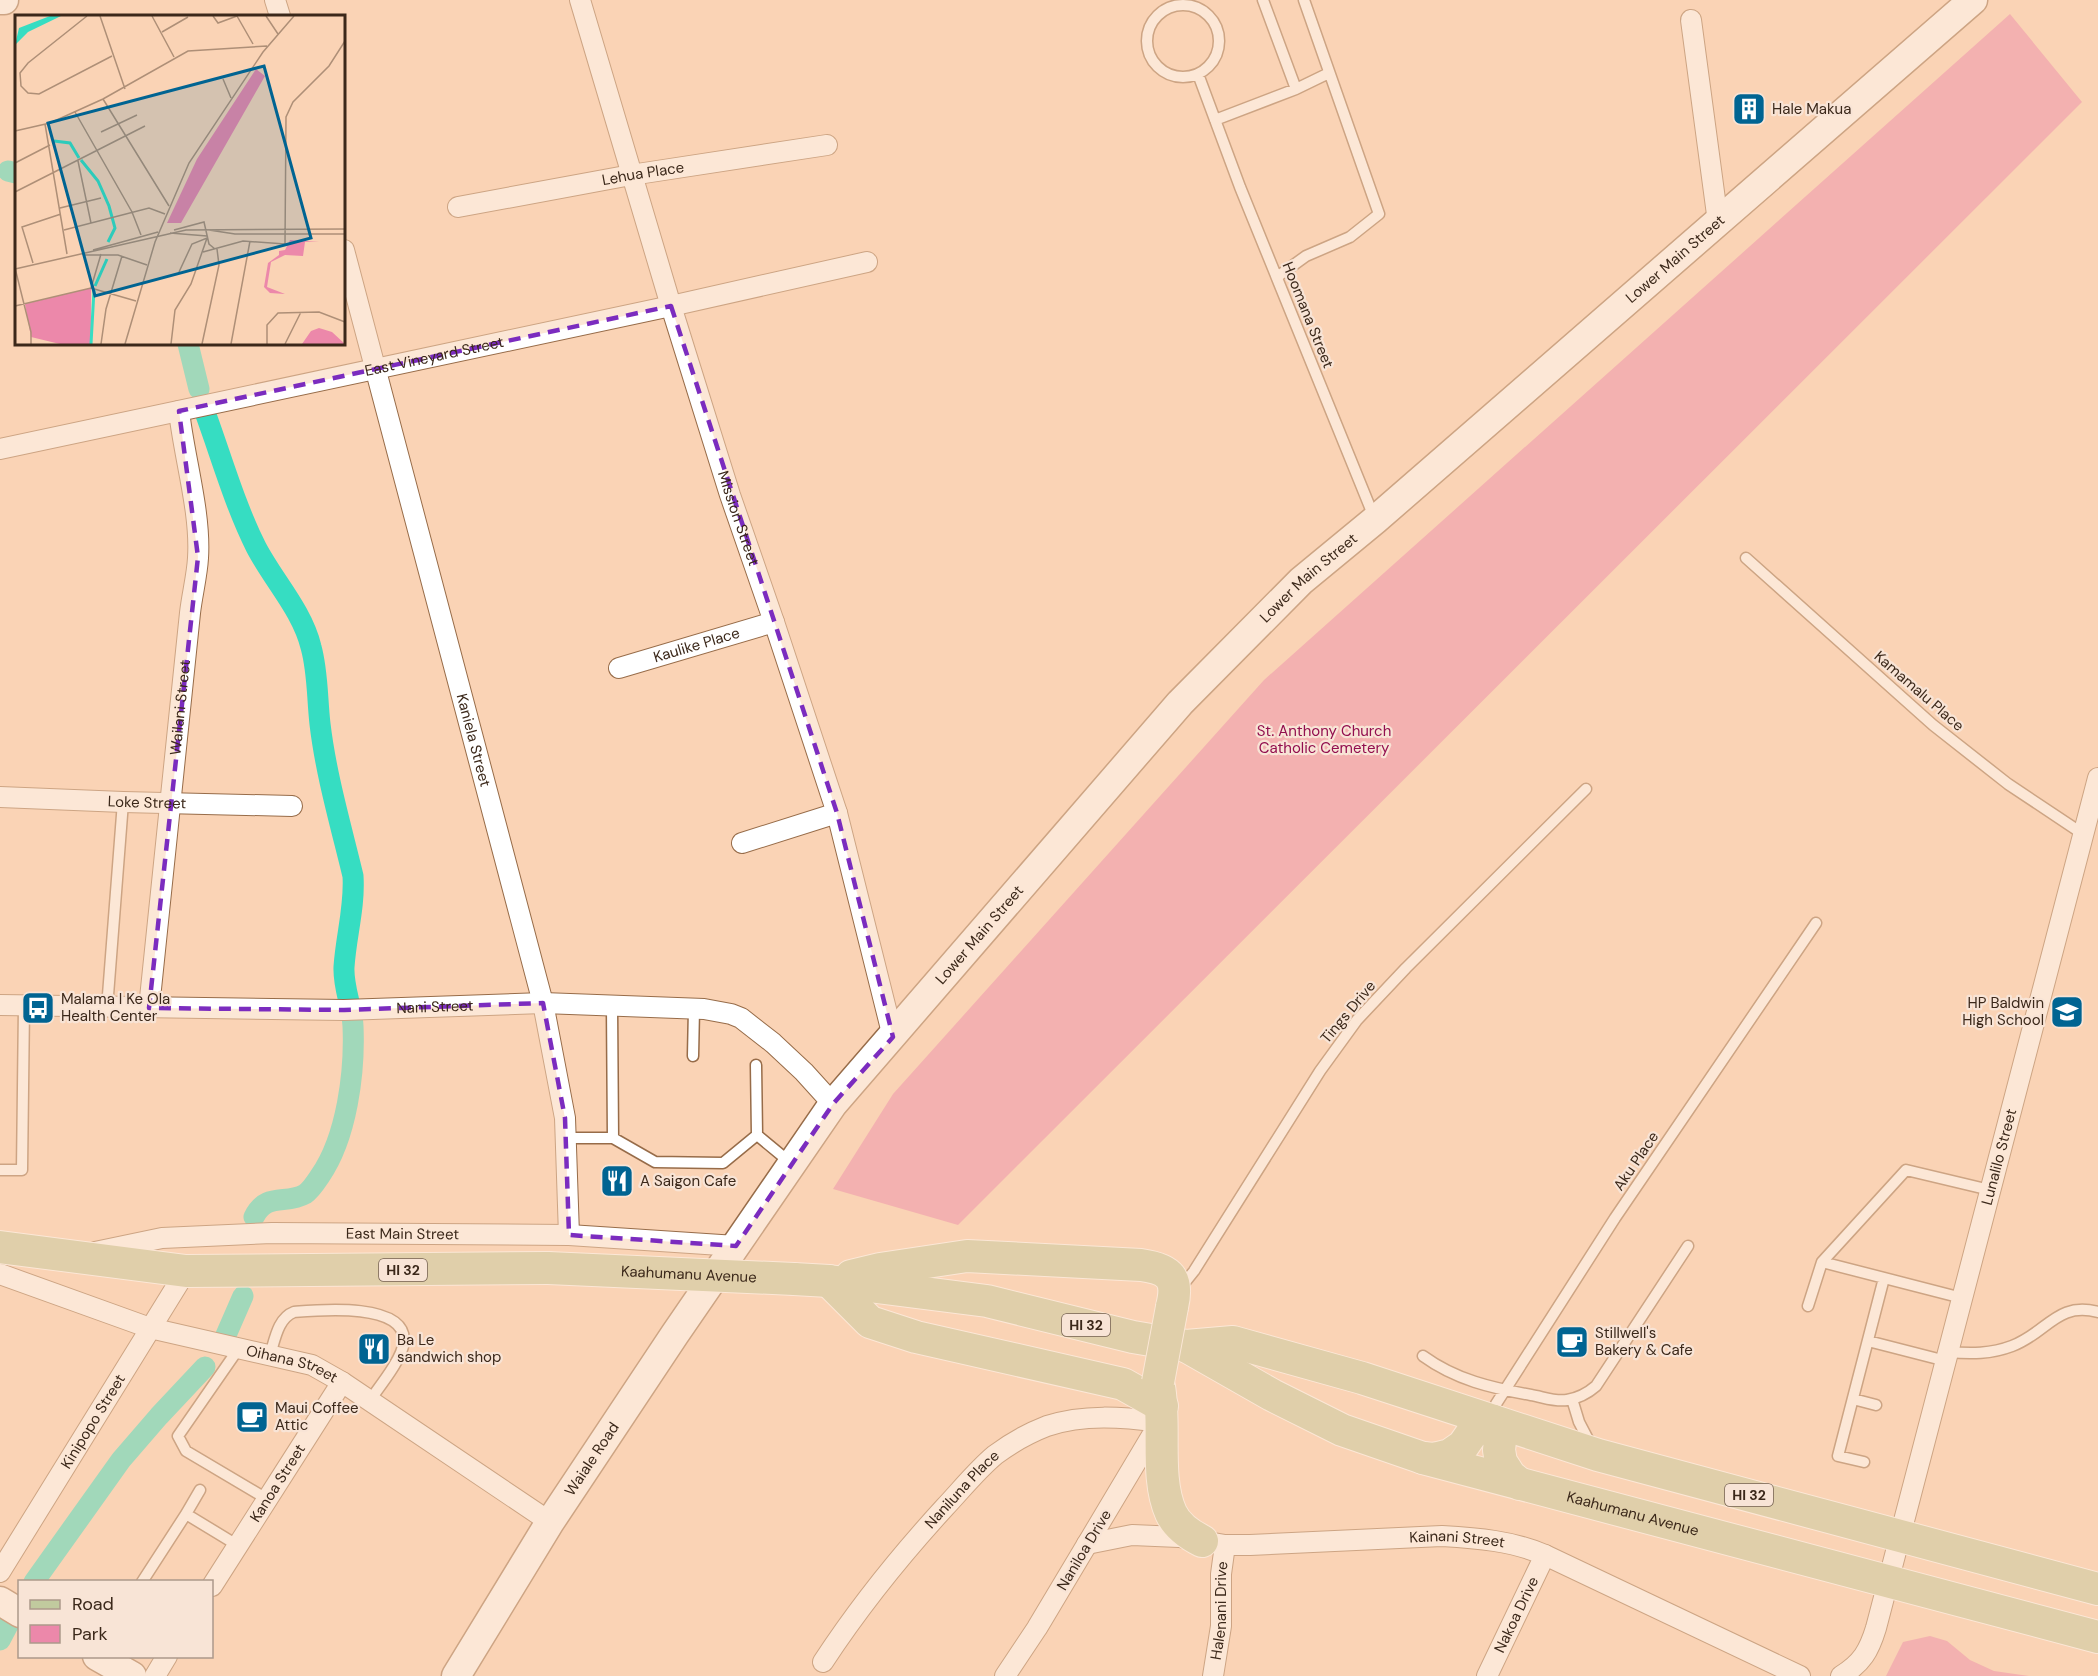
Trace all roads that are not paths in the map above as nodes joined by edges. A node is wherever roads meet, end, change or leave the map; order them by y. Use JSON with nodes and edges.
{"nodes":[{"id":1,"x":275,"y":0,"type":"edge"},
{"id":2,"x":580,"y":0,"type":"edge"},
{"id":3,"x":1263,"y":0,"type":"edge"},
{"id":4,"x":1304,"y":0,"type":"edge"},
{"id":5,"x":1973,"y":0,"type":"edge"},
{"id":6,"x":280,"y":15,"type":"edge"},
{"id":7,"x":1691,"y":20,"type":"dead end"},
{"id":8,"x":1329,"y":73,"type":"junction"},
{"id":9,"x":1198,"y":74,"type":"junction"},
{"id":10,"x":1296,"y":89,"type":"junction"},
{"id":11,"x":1215,"y":120,"type":"junction"},
{"id":12,"x":828,"y":145,"type":"dead end"},
{"id":13,"x":632,"y":175,"type":"junction"},
{"id":14,"x":458,"y":207,"type":"dead end"},
{"id":15,"x":1718,"y":222,"type":"junction"},
{"id":16,"x":345,"y":254,"type":"edge"},
{"id":17,"x":867,"y":262,"type":"dead end"},
{"id":18,"x":1277,"y":277,"type":"junction"},
{"id":19,"x":671,"y":306,"type":"junction"},
{"id":20,"x":376,"y":369,"type":"junction"},
{"id":21,"x":179,"y":411,"type":"junction"},
{"id":22,"x":0,"y":449,"type":"edge"},
{"id":23,"x":1375,"y":520,"type":"junction"},
{"id":24,"x":1746,"y":558,"type":"dead end"},
{"id":25,"x":774,"y":622,"type":"junction"},
{"id":26,"x":619,"y":668,"type":"dead end"},
{"id":27,"x":2098,"y":778,"type":"edge"},
{"id":28,"x":1586,"y":789,"type":"dead end"},
{"id":29,"x":0,"y":797,"type":"edge"},
{"id":30,"x":123,"y":802,"type":"junction"},
{"id":31,"x":170,"y":803,"type":"junction"},
{"id":32,"x":292,"y":806,"type":"dead end"},
{"id":33,"x":837,"y":813,"type":"junction"},
{"id":34,"x":2083,"y":834,"type":"junction"},
{"id":35,"x":742,"y":843,"type":"dead end"},
{"id":36,"x":1816,"y":923,"type":"dead end"},
{"id":37,"x":543,"y":1004,"type":"junction"},
{"id":38,"x":0,"y":1005,"type":"edge"},
{"id":39,"x":24,"y":1006,"type":"junction"},
{"id":40,"x":612,"y":1007,"type":"junction"},
{"id":41,"x":107,"y":1008,"type":"junction"},
{"id":42,"x":149,"y":1008,"type":"junction"},
{"id":43,"x":694,"y":1009,"type":"junction"},
{"id":44,"x":893,"y":1037,"type":"junction"},
{"id":45,"x":693,"y":1056,"type":"dead end"},
{"id":46,"x":756,"y":1065,"type":"dead end"},
{"id":47,"x":833,"y":1104,"type":"junction"},
{"id":48,"x":756,"y":1135,"type":"junction"},
{"id":49,"x":566,"y":1138,"type":"junction"},
{"id":50,"x":613,"y":1138,"type":"junction"},
{"id":51,"x":792,"y":1164,"type":"junction"},
{"id":52,"x":0,"y":1170,"type":"edge"},
{"id":53,"x":1990,"y":1190,"type":"junction"},
{"id":54,"x":569,"y":1235,"type":"junction"},
{"id":55,"x":736,"y":1246,"type":"junction"},
{"id":56,"x":1688,"y":1246,"type":"dead end"},
{"id":57,"x":0,"y":1247,"type":"edge"},
{"id":58,"x":72,"y":1257,"type":"junction"},
{"id":59,"x":1822,"y":1262,"type":"junction"},
{"id":60,"x":186,"y":1271,"type":"junction"},
{"id":61,"x":0,"y":1274,"type":"edge"},
{"id":62,"x":1884,"y":1278,"type":"junction"},
{"id":63,"x":829,"y":1281,"type":"junction"},
{"id":64,"x":1174,"y":1297,"type":"junction"},
{"id":65,"x":1962,"y":1298,"type":"junction"},
{"id":66,"x":1808,"y":1306,"type":"dead end"},
{"id":67,"x":2098,"y":1312,"type":"edge"},
{"id":68,"x":150,"y":1328,"type":"junction"},
{"id":69,"x":1868,"y":1341,"type":"junction"},
{"id":70,"x":1186,"y":1346,"type":"junction"},
{"id":71,"x":239,"y":1348,"type":"junction"},
{"id":72,"x":270,"y":1355,"type":"junction"},
{"id":73,"x":1423,"y":1356,"type":"dead end"},
{"id":74,"x":1947,"y":1356,"type":"junction"},
{"id":75,"x":342,"y":1382,"type":"junction"},
{"id":76,"x":1505,"y":1390,"type":"junction"},
{"id":77,"x":1572,"y":1399,"type":"junction"},
{"id":78,"x":1852,"y":1399,"type":"junction"},
{"id":79,"x":370,"y":1401,"type":"junction"},
{"id":80,"x":1160,"y":1404,"type":"junction"},
{"id":81,"x":1876,"y":1405,"type":"dead end"},
{"id":82,"x":1493,"y":1421,"type":"junction"},
{"id":83,"x":1598,"y":1455,"type":"junction"},
{"id":84,"x":1423,"y":1458,"type":"junction"},
{"id":85,"x":1864,"y":1462,"type":"dead end"},
{"id":86,"x":1520,"y":1484,"type":"junction"},
{"id":87,"x":200,"y":1490,"type":"dead end"},
{"id":88,"x":267,"y":1500,"type":"junction"},
{"id":89,"x":186,"y":1514,"type":"junction"},
{"id":90,"x":550,"y":1522,"type":"junction"},
{"id":91,"x":1900,"y":1536,"type":"junction"},
{"id":92,"x":1214,"y":1543,"type":"junction"},
{"id":93,"x":1087,"y":1544,"type":"junction"},
{"id":94,"x":237,"y":1545,"type":"junction"},
{"id":95,"x":1545,"y":1555,"type":"junction"},
{"id":96,"x":0,"y":1572,"type":"edge"},
{"id":97,"x":143,"y":1580,"type":"edge"},
{"id":98,"x":1888,"y":1581,"type":"junction"},
{"id":99,"x":213,"y":1584,"type":"edge"},
{"id":100,"x":2098,"y":1589,"type":"edge"},
{"id":101,"x":0,"y":1602,"type":"edge"},
{"id":102,"x":18,"y":1611,"type":"edge"},
{"id":103,"x":2098,"y":1637,"type":"edge"},
{"id":104,"x":100,"y":1658,"type":"edge"},
{"id":105,"x":166,"y":1658,"type":"edge"},
{"id":106,"x":824,"y":1662,"type":"dead end"},
{"id":107,"x":132,"y":1676,"type":"edge"},
{"id":108,"x":155,"y":1676,"type":"edge"},
{"id":109,"x":456,"y":1676,"type":"edge"},
{"id":110,"x":1005,"y":1676,"type":"edge"},
{"id":111,"x":1213,"y":1676,"type":"edge"},
{"id":112,"x":1487,"y":1676,"type":"edge"},
{"id":113,"x":1800,"y":1676,"type":"edge"},
{"id":114,"x":1840,"y":1676,"type":"edge"}],
"edges":[{"from":1,"to":6,"type":"street"},
{"from":2,"to":13,"type":"street","name":"Mission Street"},
{"from":3,"to":10,"type":"lane"},
{"from":4,"to":8,"type":"lane"},
{"from":5,"to":15,"type":"street","name":"Lower Main Street"},
{"from":7,"to":15,"type":"street"},
{"from":8,"to":10,"type":"lane"},
{"from":8,"to":18,"type":"lane"},
{"from":9,"to":9,"type":"lane"},
{"from":9,"to":11,"type":"lane","name":"Hoomana Street"},
{"from":10,"to":11,"type":"lane"},
{"from":11,"to":18,"type":"lane","name":"Hoomana Street"},
{"from":12,"to":13,"type":"street","name":"Lehua Place"},
{"from":13,"to":14,"type":"street","name":"Lehua Place"},
{"from":13,"to":19,"type":"street","name":"Mission Street"},
{"from":15,"to":23,"type":"street","name":"Lower Main Street"},
{"from":16,"to":20,"type":"street","name":"Kaniela Street"},
{"from":17,"to":19,"type":"street","name":"East Vineyard Street"},
{"from":18,"to":23,"type":"lane","name":"Hoomana Street"},
{"from":19,"to":20,"type":"street","name":"East Vineyard Street"},
{"from":19,"to":25,"type":"street","name":"Mission Street"},
{"from":20,"to":21,"type":"street","name":"East Vineyard Street"},
{"from":20,"to":37,"type":"street","name":"Kaniela Street"},
{"from":21,"to":22,"type":"street","name":"East Vineyard Street"},
{"from":21,"to":31,"type":"street","name":"Wailani Street"},
{"from":23,"to":44,"type":"street","name":"Lower Main Street"},
{"from":24,"to":34,"type":"lane","name":"Kamamalu Place"},
{"from":25,"to":26,"type":"street","name":"Kaulike Place"},
{"from":25,"to":33,"type":"street","name":"Mission Street"},
{"from":27,"to":34,"type":"street","name":"Lunalilo Street"},
{"from":28,"to":64,"type":"lane","name":"Tings Drive"},
{"from":29,"to":30,"type":"street","name":"Loke Street"},
{"from":30,"to":31,"type":"street","name":"Loke Street"},
{"from":30,"to":41,"type":"lane"},
{"from":31,"to":32,"type":"street","name":"Loke Street"},
{"from":31,"to":42,"type":"street","name":"Wailani Street"},
{"from":33,"to":35,"type":"street"},
{"from":33,"to":44,"type":"street","name":"Mission Street"},
{"from":34,"to":53,"type":"street","name":"Lunalilo Street"},
{"from":36,"to":76,"type":"lane","name":"Aku Place"},
{"from":37,"to":40,"type":"street","name":"Nani Street"},
{"from":37,"to":42,"type":"street","name":"Nani Street"},
{"from":37,"to":49,"type":"street","name":"Kaniela Street"},
{"from":38,"to":39,"type":"street","name":"Nani Street"},
{"from":39,"to":41,"type":"street","name":"Nani Street"},
{"from":39,"to":52,"type":"lane"},
{"from":40,"to":43,"type":"street","name":"Nani Street"},
{"from":40,"to":50,"type":"lane"},
{"from":41,"to":42,"type":"street","name":"Nani Street"},
{"from":43,"to":45,"type":"lane"},
{"from":43,"to":47,"type":"street","name":"Nani Street"},
{"from":44,"to":47,"type":"street","name":"Lower Main Street"},
{"from":46,"to":48,"type":"lane"},
{"from":47,"to":51,"type":"street","name":"Lower Main Street"},
{"from":48,"to":50,"type":"lane"},
{"from":48,"to":51,"type":"lane"},
{"from":49,"to":50,"type":"lane"},
{"from":49,"to":54,"type":"street","name":"Kaniela Street"},
{"from":51,"to":55,"type":"street","name":"Lower Main Street"},
{"from":53,"to":59,"type":"lane"},
{"from":53,"to":65,"type":"street","name":"Lunalilo Street"},
{"from":54,"to":55,"type":"street","name":"East Main Street"},
{"from":54,"to":58,"type":"street","name":"East Main Street"},
{"from":55,"to":90,"type":"street","name":"Waiale Road"},
{"from":56,"to":77,"type":"lane"},
{"from":57,"to":58,"type":"main road","name":"East Main Street"},
{"from":58,"to":60,"type":"main road","name":"East Main Street"},
{"from":59,"to":62,"type":"lane"},
{"from":59,"to":66,"type":"lane"},
{"from":60,"to":63,"type":"main road","name":"Kaahumanu Avenue","number":"HI 32","bridge":true},
{"from":60,"to":68,"type":"street","name":"Kinipopo Street"},
{"from":61,"to":68,"type":"street","name":"Oihana Street"},
{"from":62,"to":65,"type":"lane"},
{"from":62,"to":69,"type":"lane"},
{"from":63,"to":64,"type":"main road"},
{"from":63,"to":70,"type":"main road","name":"Kaahumanu Avenue","number":"HI 32"},
{"from":63,"to":80,"type":"main road"},
{"from":64,"to":80,"type":"main road","bridge":true},
{"from":65,"to":74,"type":"street","name":"Lunalilo Street"},
{"from":67,"to":74,"type":"lane"},
{"from":68,"to":71,"type":"street","name":"Oihana Street"},
{"from":68,"to":96,"type":"street","name":"Kinipopo Street"},
{"from":69,"to":74,"type":"lane"},
{"from":69,"to":78,"type":"lane"},
{"from":70,"to":82,"type":"main road","name":"Kaahumanu Avenue","number":"HI 32"},
{"from":70,"to":84,"type":"main road","name":"Kaahumanu Avenue","number":"HI 32"},
{"from":71,"to":72,"type":"street","name":"Oihana Street"},
{"from":71,"to":88,"type":"lane"},
{"from":72,"to":75,"type":"street","name":"Oihana Street"},
{"from":72,"to":79,"type":"lane"},
{"from":73,"to":76,"type":"lane"},
{"from":74,"to":91,"type":"street","name":"Lunalilo Street"},
{"from":75,"to":79,"type":"street","name":"Oihana Street"},
{"from":75,"to":88,"type":"street","name":"Kanoa Street"},
{"from":76,"to":77,"type":"lane"},
{"from":76,"to":82,"type":"lane","name":"Aku Place"},
{"from":77,"to":83,"type":"lane"},
{"from":78,"to":81,"type":"lane"},
{"from":78,"to":85,"type":"lane"},
{"from":79,"to":90,"type":"street","name":"Oihana Street"},
{"from":80,"to":92,"type":"main road"},
{"from":80,"to":93,"type":"street","name":"Naniloa Drive"},
{"from":80,"to":106,"type":"street","name":"Naniluna Place"},
{"from":82,"to":83,"type":"main road","name":"Kaahumanu Avenue","number":"HI 32"},
{"from":82,"to":84,"type":"main road"},
{"from":82,"to":86,"type":"main road"},
{"from":83,"to":91,"type":"main road","name":"Kaahumanu Avenue","number":"HI 32"},
{"from":84,"to":86,"type":"main road","name":"Kaahumanu Avenue","number":"HI 32"},
{"from":86,"to":98,"type":"main road","name":"Kaahumanu Avenue","number":"HI 32"},
{"from":87,"to":89,"type":"lane"},
{"from":88,"to":94,"type":"street","name":"Kanoa Street"},
{"from":89,"to":94,"type":"lane"},
{"from":89,"to":97,"type":"lane"},
{"from":90,"to":109,"type":"street","name":"Waiale Road"},
{"from":91,"to":98,"type":"street"},
{"from":91,"to":100,"type":"main road","name":"Kaahumanu Avenue","number":"HI 32"},
{"from":92,"to":93,"type":"street","name":"Kainani Street"},
{"from":92,"to":95,"type":"street","name":"Kainani Street"},
{"from":92,"to":111,"type":"street","name":"Halenani Drive"},
{"from":93,"to":110,"type":"street","name":"Naniloa Drive"},
{"from":94,"to":99,"type":"street","name":"Kanoa Street"},
{"from":95,"to":112,"type":"street","name":"Nakoa Drive"},
{"from":95,"to":113,"type":"street","name":"Kainani Street"},
{"from":98,"to":103,"type":"main road","name":"Kaahumanu Avenue","number":"HI 32"},
{"from":98,"to":114,"type":"street"},
{"from":101,"to":102,"type":"street"},
{"from":104,"to":107,"type":"street"},
{"from":105,"to":108,"type":"street"}]}
